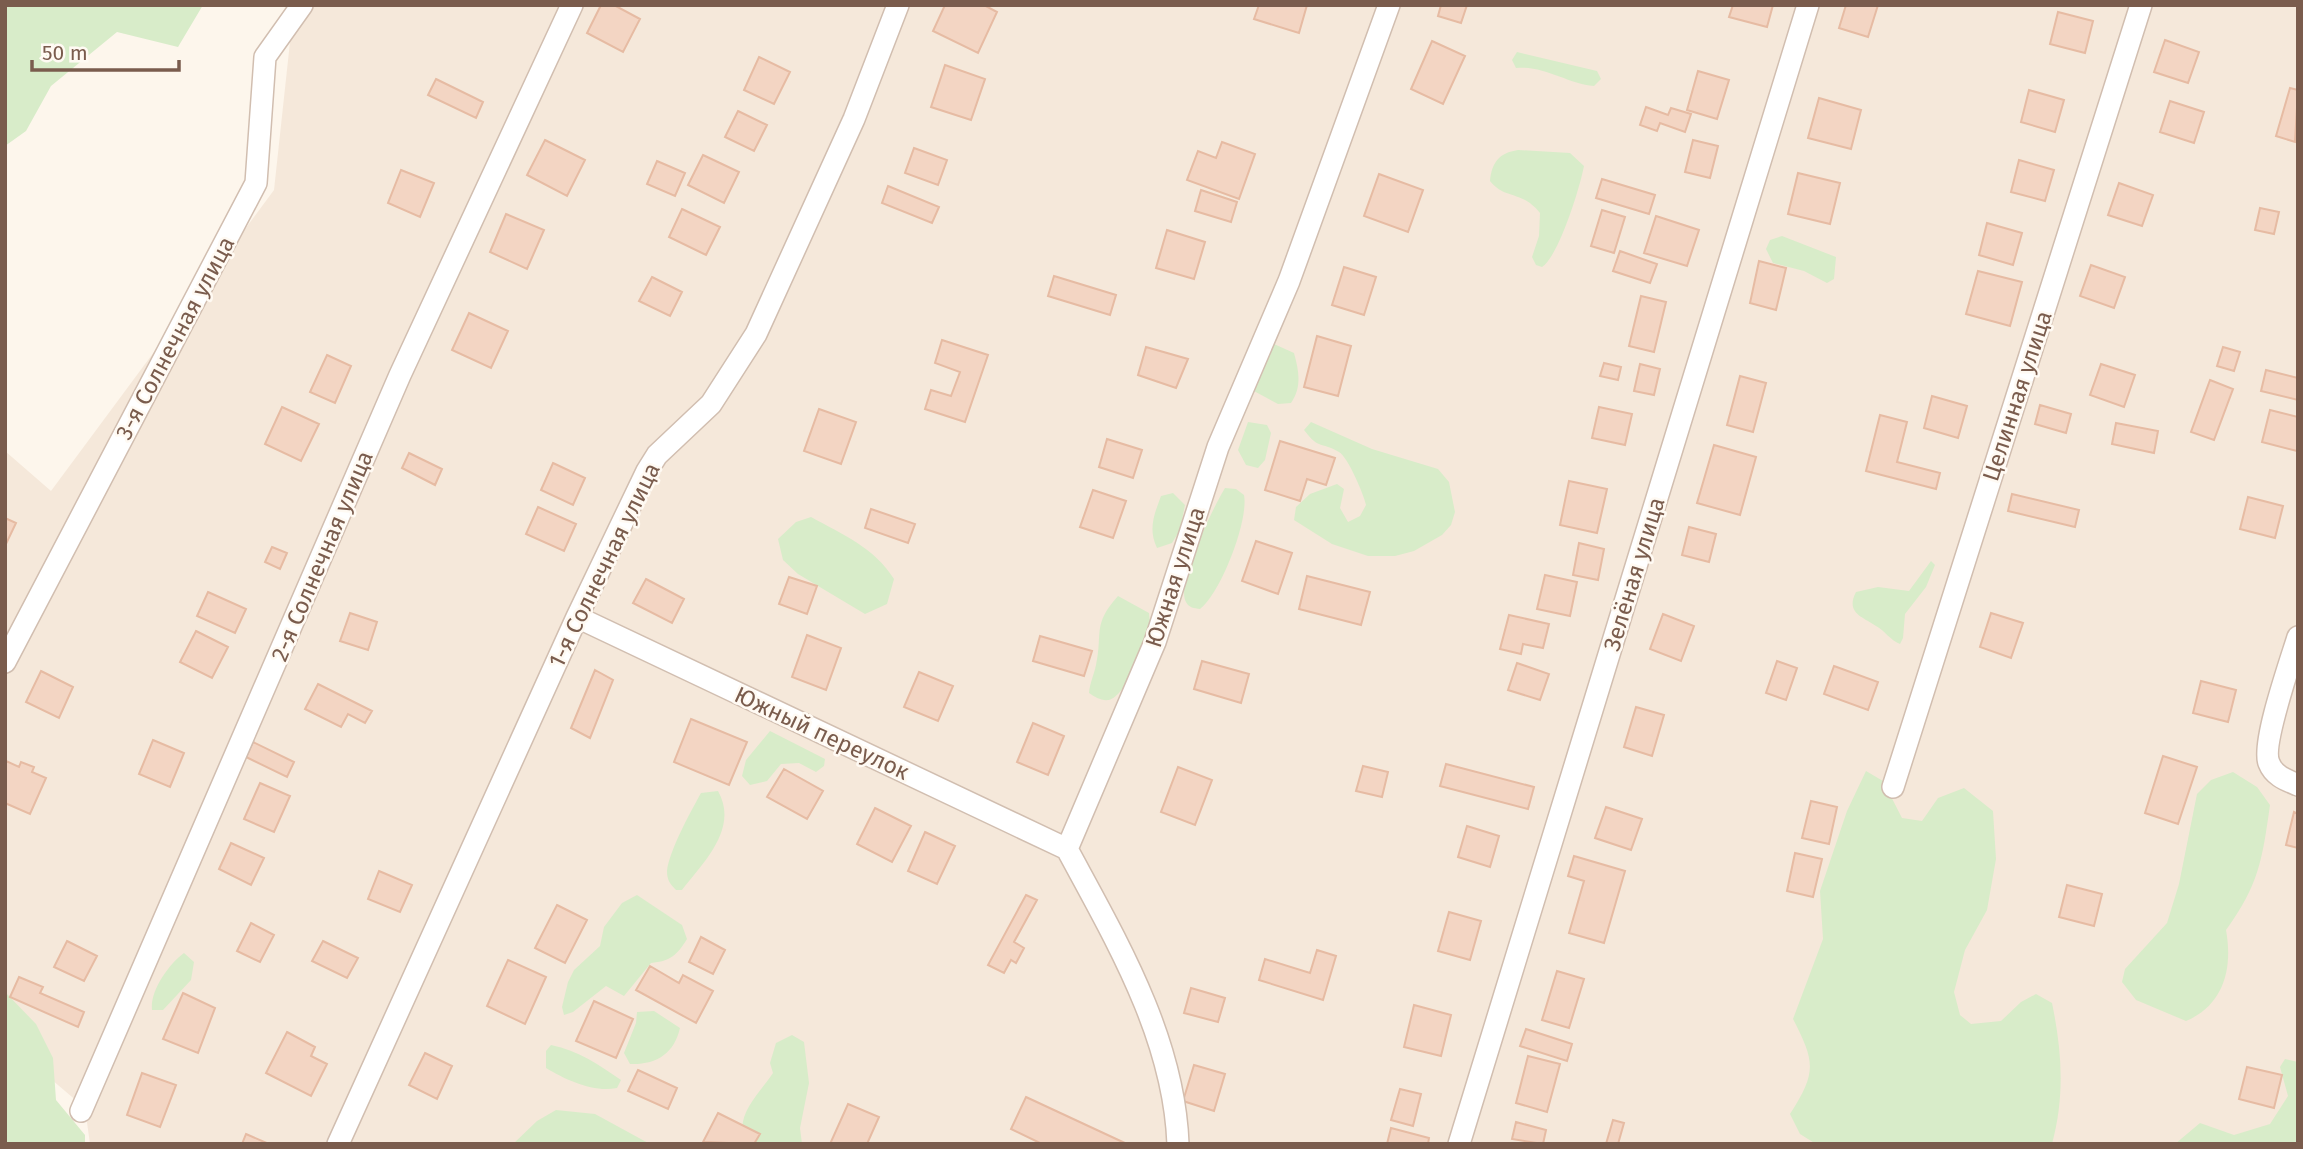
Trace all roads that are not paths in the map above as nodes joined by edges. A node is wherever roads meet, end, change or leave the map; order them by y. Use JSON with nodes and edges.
{"nodes":[{"id":1,"x":302,"y":5,"type":"edge"},
{"id":2,"x":572,"y":5,"type":"edge"},
{"id":3,"x":898,"y":5,"type":"edge"},
{"id":4,"x":1389,"y":5,"type":"edge"},
{"id":5,"x":1808,"y":5,"type":"edge"},
{"id":6,"x":2141,"y":5,"type":"edge"},
{"id":7,"x":577,"y":617,"type":"junction"},
{"id":8,"x":2298,"y":637,"type":"edge"},
{"id":9,"x":5,"y":662,"type":"edge"},
{"id":10,"x":2298,"y":785,"type":"edge"},
{"id":11,"x":1893,"y":787,"type":"dead end"},
{"id":12,"x":1067,"y":849,"type":"junction"},
{"id":13,"x":81,"y":1111,"type":"dead end"},
{"id":14,"x":338,"y":1144,"type":"edge"},
{"id":15,"x":1178,"y":1144,"type":"edge"},
{"id":16,"x":1459,"y":1144,"type":"edge"}],
"edges":[{"from":1,"to":9,"type":"street","name":"3-я Солнечная улица"},
{"from":2,"to":13,"type":"street","name":"2-я Солнечная улица"},
{"from":3,"to":7,"type":"street","name":"1-я Солнечная улица"},
{"from":4,"to":12,"type":"street","name":"Южная улица"},
{"from":5,"to":16,"type":"street","name":"Зелёная улица"},
{"from":6,"to":11,"type":"street","name":"Целинная улица"},
{"from":7,"to":12,"type":"street","name":"Южный переулок"},
{"from":7,"to":14,"type":"street","name":"1-я Солнечная улица"},
{"from":8,"to":10,"type":"street"},
{"from":12,"to":15,"type":"street"}]}
